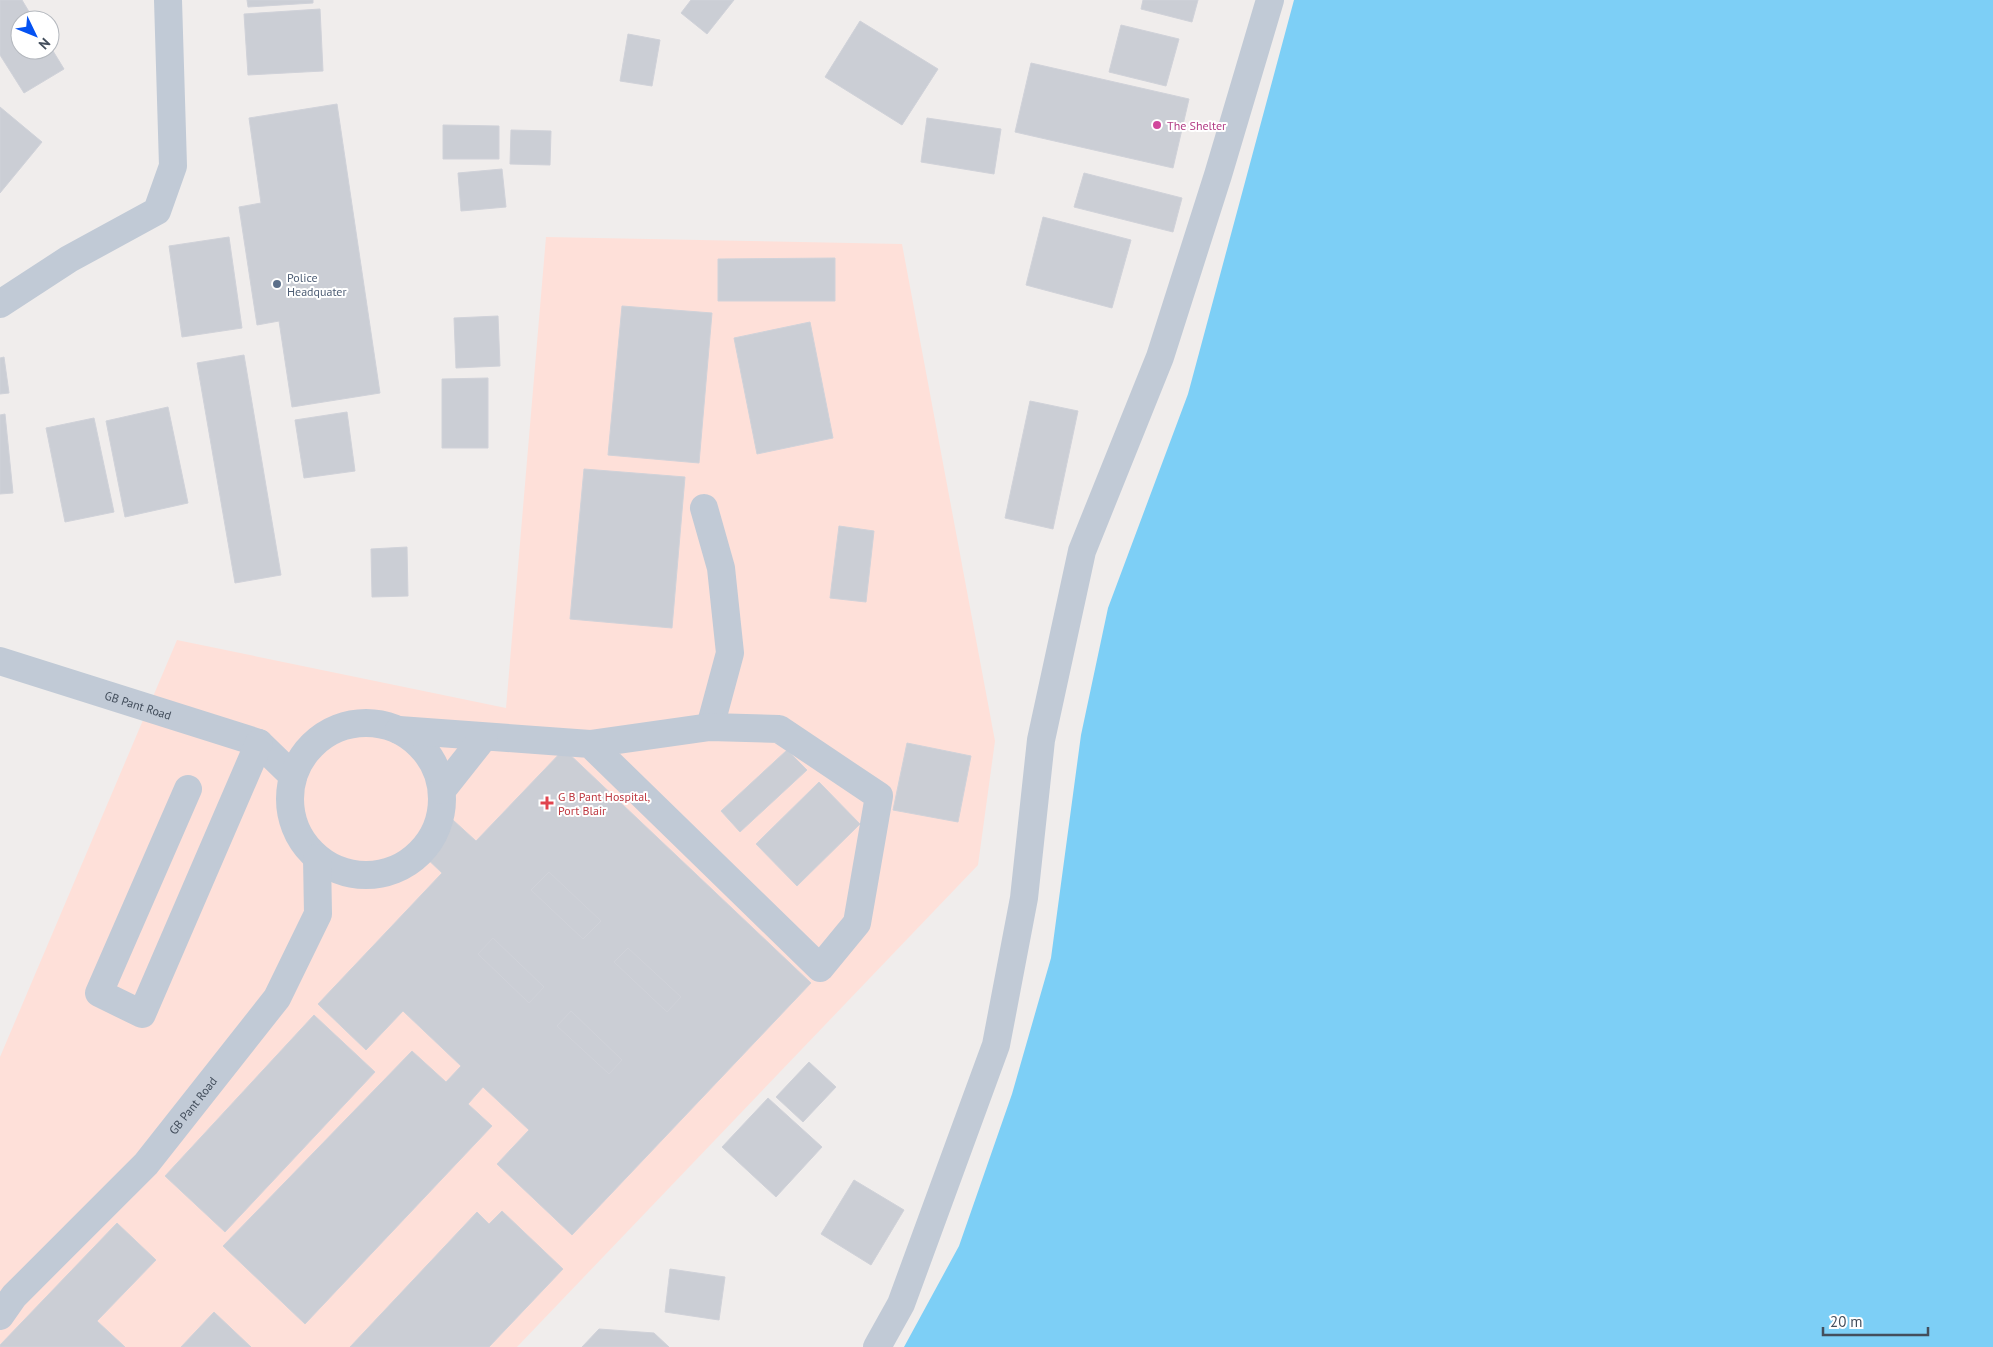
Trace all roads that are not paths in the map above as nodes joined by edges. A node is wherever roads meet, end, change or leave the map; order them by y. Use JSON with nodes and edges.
{"nodes":[{"id":1,"x":168,"y":0,"type":"edge"},
{"id":2,"x":1270,"y":0,"type":"edge"},
{"id":3,"x":0,"y":304,"type":"edge"},
{"id":4,"x":704,"y":508,"type":"dead end"},
{"id":5,"x":0,"y":662,"type":"edge"},
{"id":6,"x":710,"y":727,"type":"junction"},
{"id":7,"x":399,"y":730,"type":"junction"},
{"id":8,"x":484,"y":737,"type":"junction"},
{"id":9,"x":259,"y":743,"type":"junction"},
{"id":10,"x":590,"y":744,"type":"junction"},
{"id":11,"x":294,"y":776,"type":"junction"},
{"id":12,"x":188,"y":789,"type":"dead end"},
{"id":13,"x":442,"y":790,"type":"junction"},
{"id":14,"x":317,"y":858,"type":"junction"},
{"id":15,"x":0,"y":1316,"type":"edge"},
{"id":16,"x":877,"y":1347,"type":"edge"}],
"edges":[{"from":1,"to":3,"type":"street"},
{"from":2,"to":16,"type":"street"},
{"from":4,"to":6,"type":"street"},
{"from":5,"to":9,"type":"street","name":"GB Pant Road"},
{"from":6,"to":10,"type":"street"},
{"from":6,"to":10,"type":"street"},
{"from":7,"to":8,"type":"street"},
{"from":7,"to":11,"type":"street"},
{"from":7,"to":13,"type":"street"},
{"from":8,"to":10,"type":"street"},
{"from":8,"to":13,"type":"street"},
{"from":9,"to":11,"type":"street","name":"GB Pant Road"},
{"from":9,"to":12,"type":"street"},
{"from":11,"to":14,"type":"street"},
{"from":13,"to":14,"type":"street"},
{"from":14,"to":15,"type":"street","name":"GB Pant Road"}]}
